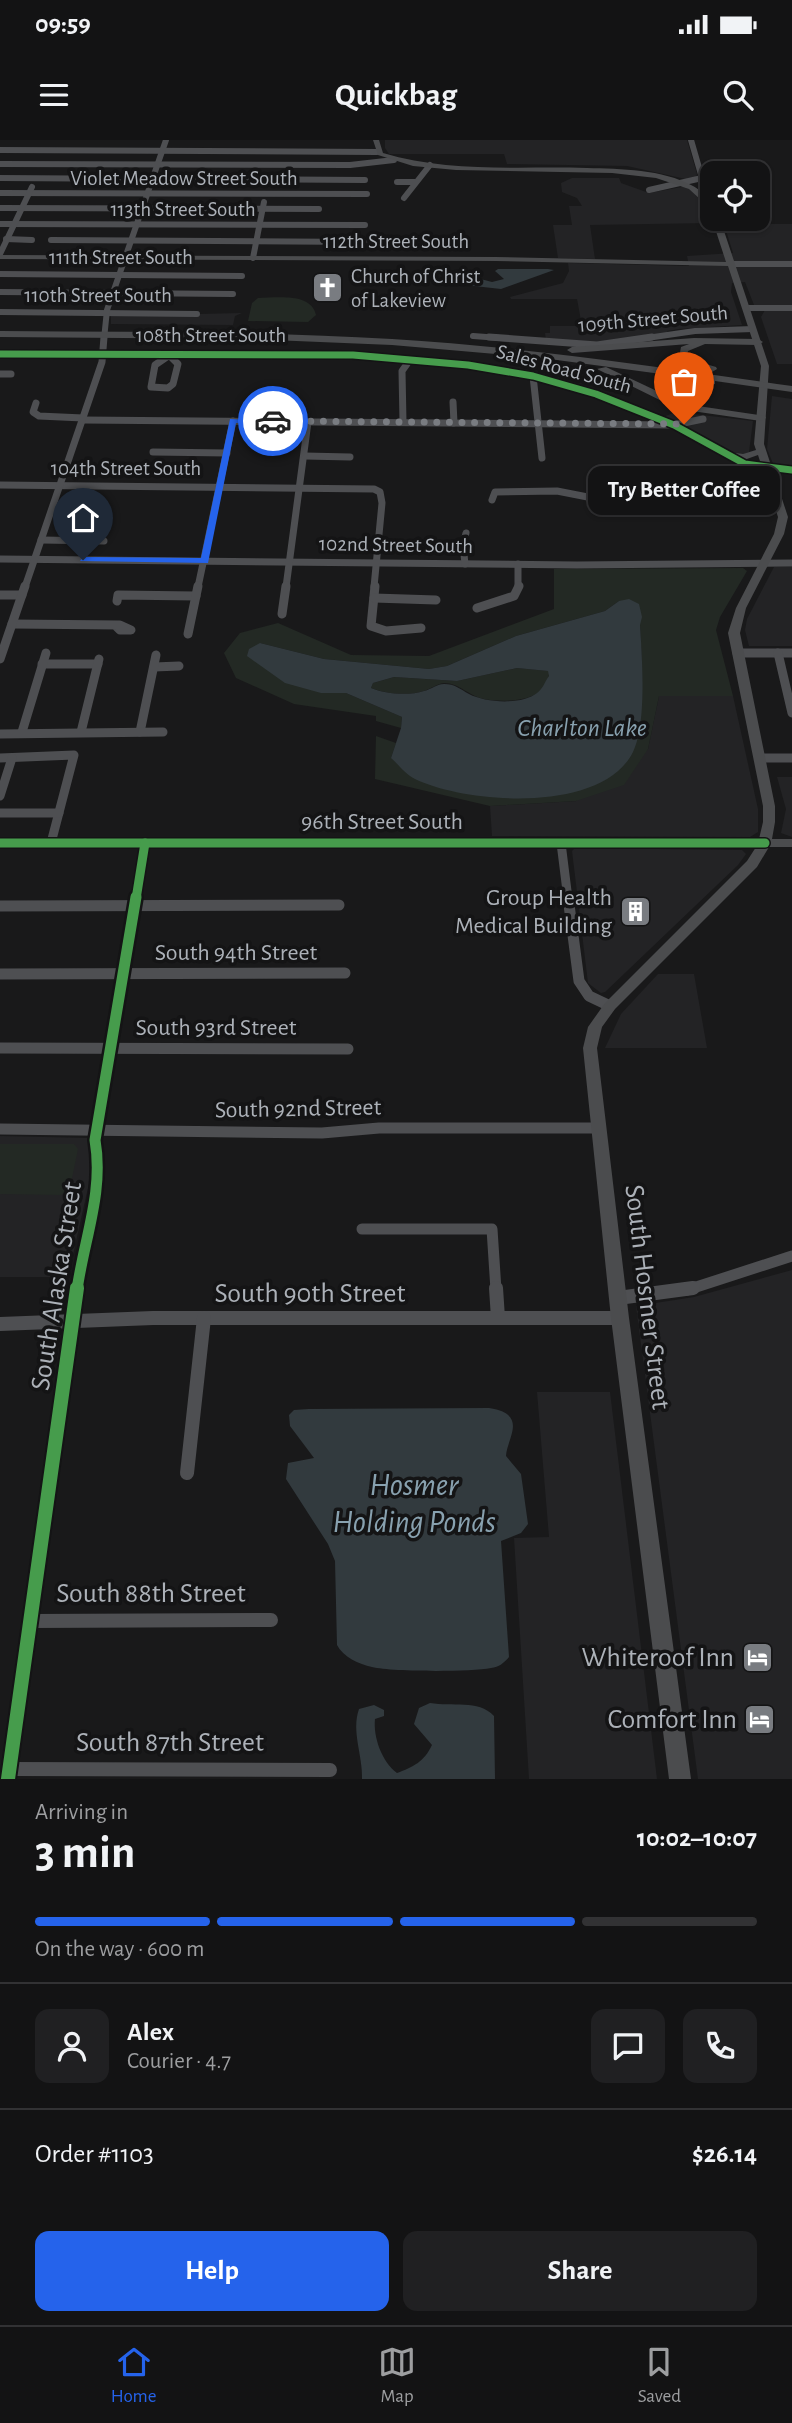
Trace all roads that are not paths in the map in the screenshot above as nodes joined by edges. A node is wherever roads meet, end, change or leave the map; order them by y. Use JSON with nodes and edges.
{"nodes":[{"id":1,"x":55,"y":140,"type":"edge"},
{"id":2,"x":166,"y":140,"type":"edge"},
{"id":3,"x":277,"y":140,"type":"edge"},
{"id":4,"x":376,"y":140,"type":"edge"},
{"id":5,"x":691,"y":140,"type":"edge"},
{"id":6,"x":0,"y":150,"type":"edge"},
{"id":7,"x":50,"y":150,"type":"junction"},
{"id":8,"x":162,"y":151,"type":"junction"},
{"id":9,"x":274,"y":151,"type":"junction"},
{"id":10,"x":377,"y":152,"type":"junction"},
{"id":11,"x":394,"y":160,"type":"junction"},
{"id":12,"x":0,"y":164,"type":"edge"},
{"id":13,"x":43,"y":164,"type":"junction"},
{"id":14,"x":157,"y":164,"type":"junction"},
{"id":15,"x":272,"y":165,"type":"junction"},
{"id":16,"x":430,"y":165,"type":"junction"},
{"id":17,"x":690,"y":167,"type":"dead end"},
{"id":18,"x":700,"y":167,"type":"joint"},
{"id":19,"x":0,"y":178,"type":"edge"},
{"id":20,"x":36,"y":178,"type":"junction"},
{"id":21,"x":152,"y":179,"type":"junction"},
{"id":22,"x":190,"y":179,"type":"dead end"},
{"id":23,"x":269,"y":179,"type":"junction"},
{"id":24,"x":700,"y":179,"type":"edge"},
{"id":25,"x":365,"y":180,"type":"dead end"},
{"id":26,"x":397,"y":182,"type":"dead end"},
{"id":27,"x":415,"y":182,"type":"junction"},
{"id":28,"x":689,"y":183,"type":"junction"},
{"id":29,"x":649,"y":190,"type":"dead end"},
{"id":30,"x":700,"y":190,"type":"edge"},
{"id":31,"x":0,"y":192,"type":"edge"},
{"id":32,"x":29,"y":193,"type":"junction"},
{"id":33,"x":147,"y":193,"type":"junction"},
{"id":34,"x":266,"y":194,"type":"junction"},
{"id":35,"x":367,"y":194,"type":"dead end"},
{"id":36,"x":404,"y":198,"type":"dead end"},
{"id":37,"x":0,"y":208,"type":"edge"},
{"id":38,"x":22,"y":208,"type":"junction"},
{"id":39,"x":142,"y":209,"type":"junction"},
{"id":40,"x":263,"y":209,"type":"junction"},
{"id":41,"x":319,"y":209,"type":"dead end"},
{"id":42,"x":0,"y":223,"type":"edge"},
{"id":43,"x":14,"y":224,"type":"junction"},
{"id":44,"x":137,"y":224,"type":"junction"},
{"id":45,"x":260,"y":225,"type":"junction"},
{"id":46,"x":365,"y":225,"type":"dead end"},
{"id":47,"x":720,"y":231,"type":"edge"},
{"id":48,"x":6,"y":239,"type":"junction"},
{"id":49,"x":32,"y":240,"type":"dead end"},
{"id":50,"x":51,"y":240,"type":"dead end"},
{"id":51,"x":131,"y":240,"type":"junction"},
{"id":52,"x":256,"y":241,"type":"junction"},
{"id":53,"x":365,"y":242,"type":"dead end"},
{"id":54,"x":0,"y":255,"type":"edge"},
{"id":55,"x":125,"y":258,"type":"junction"},
{"id":56,"x":253,"y":258,"type":"junction"},
{"id":57,"x":731,"y":264,"type":"junction"},
{"id":58,"x":792,"y":264,"type":"edge"},
{"id":59,"x":0,"y":274,"type":"edge"},
{"id":60,"x":119,"y":275,"type":"junction"},
{"id":61,"x":242,"y":276,"type":"dead end"},
{"id":62,"x":0,"y":292,"type":"edge"},
{"id":63,"x":113,"y":294,"type":"junction"},
{"id":64,"x":233,"y":294,"type":"dead end"},
{"id":65,"x":746,"y":308,"type":"junction"},
{"id":66,"x":792,"y":308,"type":"edge"},
{"id":67,"x":0,"y":312,"type":"edge"},
{"id":68,"x":107,"y":313,"type":"junction"},
{"id":69,"x":197,"y":314,"type":"dead end"},
{"id":70,"x":753,"y":329,"type":"junction"},
{"id":71,"x":0,"y":332,"type":"edge"},
{"id":72,"x":472,"y":336,"type":"dead end"},
{"id":73,"x":374,"y":337,"type":"junction"},
{"id":74,"x":758,"y":342,"type":"junction"},
{"id":75,"x":478,"y":348,"type":"junction"},
{"id":76,"x":105,"y":353,"type":"junction"},
{"id":77,"x":0,"y":354,"type":"edge"},
{"id":78,"x":171,"y":355,"type":"junction"},
{"id":79,"x":422,"y":359,"type":"joint"},
{"id":80,"x":407,"y":364,"type":"dead end"},
{"id":81,"x":0,"y":374,"type":"edge"},
{"id":82,"x":11,"y":374,"type":"dead end"},
{"id":83,"x":533,"y":376,"type":"junction"},
{"id":84,"x":792,"y":387,"type":"edge"},
{"id":85,"x":453,"y":402,"type":"dead end"},
{"id":86,"x":36,"y":403,"type":"dead end"},
{"id":87,"x":761,"y":416,"type":"junction"},
{"id":88,"x":83,"y":419,"type":"junction"},
{"id":89,"x":703,"y":419,"type":"dead end"},
{"id":90,"x":233,"y":421,"type":"junction"},
{"id":91,"x":308,"y":422,"type":"junction"},
{"id":92,"x":402,"y":422,"type":"junction"},
{"id":93,"x":454,"y":423,"type":"junction"},
{"id":94,"x":538,"y":424,"type":"junction"},
{"id":95,"x":674,"y":425,"type":"junction"},
{"id":96,"x":761,"y":451,"type":"junction"},
{"id":97,"x":153,"y":452,"type":"dead end"},
{"id":98,"x":227,"y":453,"type":"junction"},
{"id":99,"x":728,"y":455,"type":"junction"},
{"id":100,"x":305,"y":456,"type":"junction"},
{"id":101,"x":350,"y":457,"type":"dead end"},
{"id":102,"x":542,"y":458,"type":"dead end"},
{"id":103,"x":766,"y":469,"type":"junction"},
{"id":104,"x":792,"y":470,"type":"edge"},
{"id":105,"x":0,"y":485,"type":"edge"},
{"id":106,"x":60,"y":485,"type":"junction"},
{"id":107,"x":220,"y":486,"type":"junction"},
{"id":108,"x":301,"y":487,"type":"junction"},
{"id":109,"x":777,"y":495,"type":"junction"},
{"id":110,"x":492,"y":500,"type":"dead end"},
{"id":111,"x":466,"y":533,"type":"dead end"},
{"id":112,"x":41,"y":540,"type":"junction"},
{"id":113,"x":104,"y":541,"type":"dead end"},
{"id":114,"x":0,"y":559,"type":"edge"},
{"id":115,"x":35,"y":559,"type":"junction"},
{"id":116,"x":205,"y":561,"type":"junction"},
{"id":117,"x":290,"y":562,"type":"junction"},
{"id":118,"x":375,"y":563,"type":"junction"},
{"id":119,"x":765,"y":563,"type":"junction"},
{"id":120,"x":792,"y":563,"type":"edge"},
{"id":121,"x":465,"y":564,"type":"junction"},
{"id":122,"x":518,"y":564,"type":"junction"},
{"id":123,"x":0,"y":595,"type":"edge"},
{"id":124,"x":22,"y":595,"type":"junction"},
{"id":125,"x":196,"y":596,"type":"junction"},
{"id":126,"x":374,"y":597,"type":"junction"},
{"id":127,"x":436,"y":600,"type":"dead end"},
{"id":128,"x":117,"y":601,"type":"dead end"},
{"id":129,"x":477,"y":608,"type":"dead end"},
{"id":130,"x":282,"y":614,"type":"dead end"},
{"id":131,"x":12,"y":624,"type":"junction"},
{"id":132,"x":116,"y":626,"type":"dead end"},
{"id":133,"x":421,"y":628,"type":"dead end"},
{"id":134,"x":188,"y":634,"type":"dead end"},
{"id":135,"x":3,"y":639,"type":"edge"},
{"id":136,"x":46,"y":653,"type":"dead end"},
{"id":137,"x":737,"y":653,"type":"junction"},
{"id":138,"x":778,"y":653,"type":"junction"},
{"id":139,"x":792,"y":653,"type":"edge"},
{"id":140,"x":156,"y":655,"type":"dead end"},
{"id":141,"x":0,"y":659,"type":"edge"},
{"id":142,"x":42,"y":664,"type":"junction"},
{"id":143,"x":178,"y":666,"type":"dead end"},
{"id":144,"x":154,"y":667,"type":"junction"},
{"id":145,"x":792,"y":713,"type":"edge"},
{"id":146,"x":22,"y":732,"type":"junction"},
{"id":147,"x":81,"y":732,"type":"junction"},
{"id":148,"x":140,"y":732,"type":"junction"},
{"id":149,"x":163,"y":732,"type":"dead end"},
{"id":150,"x":0,"y":734,"type":"edge"},
{"id":151,"x":0,"y":758,"type":"edge"},
{"id":152,"x":12,"y":758,"type":"junction"},
{"id":153,"x":759,"y":758,"type":"junction"},
{"id":154,"x":792,"y":758,"type":"edge"},
{"id":155,"x":0,"y":796,"type":"edge"},
{"id":156,"x":0,"y":813,"type":"edge"},
{"id":157,"x":59,"y":813,"type":"junction"},
{"id":158,"x":0,"y":843,"type":"edge"},
{"id":159,"x":51,"y":843,"type":"junction"},
{"id":160,"x":145,"y":843,"type":"junction"},
{"id":161,"x":561,"y":843,"type":"junction"},
{"id":162,"x":765,"y":843,"type":"junction"},
{"id":163,"x":792,"y":843,"type":"edge"},
{"id":164,"x":339,"y":905,"type":"dead end"},
{"id":165,"x":0,"y":906,"type":"edge"},
{"id":166,"x":134,"y":906,"type":"junction"},
{"id":167,"x":345,"y":973,"type":"dead end"},
{"id":168,"x":0,"y":974,"type":"edge"},
{"id":169,"x":122,"y":974,"type":"junction"},
{"id":170,"x":610,"y":1006,"type":"junction"},
{"id":171,"x":0,"y":1048,"type":"edge"},
{"id":172,"x":111,"y":1049,"type":"junction"},
{"id":173,"x":348,"y":1049,"type":"dead end"},
{"id":174,"x":598,"y":1128,"type":"junction"},
{"id":175,"x":0,"y":1129,"type":"edge"},
{"id":176,"x":97,"y":1129,"type":"junction"},
{"id":177,"x":362,"y":1229,"type":"dead end"},
{"id":178,"x":792,"y":1256,"type":"edge"},
{"id":179,"x":619,"y":1308,"type":"junction"},
{"id":180,"x":204,"y":1318,"type":"junction"},
{"id":181,"x":498,"y":1318,"type":"junction"},
{"id":182,"x":73,"y":1320,"type":"junction"},
{"id":183,"x":0,"y":1324,"type":"edge"},
{"id":184,"x":187,"y":1473,"type":"dead end"},
{"id":185,"x":271,"y":1620,"type":"dead end"},
{"id":186,"x":31,"y":1621,"type":"junction"},
{"id":187,"x":330,"y":1770,"type":"dead end"},
{"id":188,"x":9,"y":1774,"type":"edge"},
{"id":189,"x":680,"y":1779,"type":"edge"}],
"edges":[{"from":1,"to":7,"type":"street"},
{"from":2,"to":8,"type":"street"},
{"from":3,"to":9,"type":"street"},
{"from":4,"to":10,"type":"main road"},
{"from":5,"to":18,"type":"street"},
{"from":6,"to":7,"type":"street"},
{"from":7,"to":8,"type":"street"},
{"from":7,"to":13,"type":"street"},
{"from":8,"to":9,"type":"street"},
{"from":8,"to":14,"type":"street"},
{"from":9,"to":10,"type":"street"},
{"from":9,"to":15,"type":"street"},
{"from":10,"to":11,"type":"main road"},
{"from":11,"to":15,"type":"street"},
{"from":11,"to":16,"type":"main road"},
{"from":12,"to":13,"type":"street"},
{"from":13,"to":14,"type":"street"},
{"from":13,"to":20,"type":"street"},
{"from":14,"to":15,"type":"street"},
{"from":14,"to":21,"type":"street"},
{"from":15,"to":23,"type":"street"},
{"from":16,"to":27,"type":"street"},
{"from":16,"to":28,"type":"main road"},
{"from":17,"to":18,"type":"street"},
{"from":19,"to":20,"type":"street"},
{"from":20,"to":21,"type":"street"},
{"from":20,"to":32,"type":"street"},
{"from":21,"to":33,"type":"street"},
{"from":22,"to":23,"type":"street"},
{"from":23,"to":25,"type":"street"},
{"from":23,"to":34,"type":"street"},
{"from":24,"to":28,"type":"street"},
{"from":26,"to":27,"type":"street"},
{"from":27,"to":36,"type":"street"},
{"from":28,"to":29,"type":"street"},
{"from":28,"to":30,"type":"main road"},
{"from":31,"to":32,"type":"street","name":"Violet Meadow Street South"},
{"from":32,"to":33,"type":"street","name":"Violet Meadow Street South"},
{"from":32,"to":38,"type":"street"},
{"from":33,"to":34,"type":"street","name":"Violet Meadow Street South"},
{"from":33,"to":39,"type":"street"},
{"from":34,"to":35,"type":"street","name":"Violet Meadow Street South"},
{"from":34,"to":40,"type":"street"},
{"from":37,"to":38,"type":"street"},
{"from":38,"to":39,"type":"street"},
{"from":38,"to":43,"type":"street"},
{"from":39,"to":40,"type":"street"},
{"from":39,"to":44,"type":"street"},
{"from":40,"to":41,"type":"street"},
{"from":40,"to":45,"type":"street"},
{"from":42,"to":43,"type":"street","name":"113th Street South"},
{"from":43,"to":44,"type":"street","name":"113th Street South"},
{"from":43,"to":48,"type":"street"},
{"from":44,"to":45,"type":"street","name":"113th Street South"},
{"from":44,"to":51,"type":"street"},
{"from":45,"to":46,"type":"street","name":"113th Street South"},
{"from":45,"to":52,"type":"street"},
{"from":47,"to":57,"type":"main road"},
{"from":48,"to":49,"type":"street"},
{"from":48,"to":54,"type":"street"},
{"from":50,"to":51,"type":"street"},
{"from":51,"to":52,"type":"street"},
{"from":51,"to":55,"type":"street"},
{"from":52,"to":53,"type":"street"},
{"from":52,"to":56,"type":"street"},
{"from":54,"to":55,"type":"main road","name":"112th Street South"},
{"from":55,"to":56,"type":"main road","name":"112th Street South"},
{"from":55,"to":60,"type":"street"},
{"from":56,"to":57,"type":"main road","name":"112th Street South"},
{"from":57,"to":58,"type":"street","name":"112th Street South"},
{"from":57,"to":65,"type":"main road"},
{"from":59,"to":60,"type":"street","name":"111th Street South"},
{"from":60,"to":61,"type":"street","name":"111th Street South"},
{"from":60,"to":63,"type":"street"},
{"from":62,"to":63,"type":"street"},
{"from":63,"to":64,"type":"street"},
{"from":63,"to":68,"type":"street"},
{"from":65,"to":66,"type":"street"},
{"from":65,"to":70,"type":"main road"},
{"from":67,"to":68,"type":"street","name":"110th Street South"},
{"from":68,"to":69,"type":"street","name":"110th Street South"},
{"from":68,"to":76,"type":"street"},
{"from":70,"to":72,"type":"street","name":"109th Street South"},
{"from":70,"to":74,"type":"main road"},
{"from":71,"to":73,"type":"highway"},
{"from":71,"to":75,"type":"highway"},
{"from":73,"to":74,"type":"highway"},
{"from":73,"to":84,"type":"highway"},
{"from":74,"to":84,"type":"highway"},
{"from":74,"to":87,"type":"main road"},
{"from":75,"to":84,"type":"highway"},
{"from":75,"to":87,"type":"highway"},
{"from":76,"to":77,"type":"street","name":"108th Street South"},
{"from":76,"to":78,"type":"street","name":"108th Street South"},
{"from":76,"to":88,"type":"street"},
{"from":78,"to":78,"type":"street"},
{"from":78,"to":79,"type":"street","name":"108th Street South"},
{"from":79,"to":83,"type":"street","name":"Sales Road South"},
{"from":80,"to":92,"type":"street"},
{"from":81,"to":82,"type":"street"},
{"from":83,"to":94,"type":"street"},
{"from":83,"to":95,"type":"street","name":"Sales Road South"},
{"from":84,"to":87,"type":"highway"},
{"from":85,"to":93,"type":"street"},
{"from":86,"to":88,"type":"street"},
{"from":87,"to":96,"type":"main road"},
{"from":88,"to":90,"type":"street"},
{"from":88,"to":106,"type":"street"},
{"from":89,"to":95,"type":"street"},
{"from":90,"to":91,"type":"street"},
{"from":90,"to":98,"type":"street"},
{"from":91,"to":92,"type":"street"},
{"from":91,"to":100,"type":"street"},
{"from":92,"to":93,"type":"street"},
{"from":93,"to":94,"type":"street"},
{"from":94,"to":95,"type":"street"},
{"from":94,"to":102,"type":"street"},
{"from":95,"to":99,"type":"street","name":"Sales Road South"},
{"from":96,"to":99,"type":"main road"},
{"from":96,"to":103,"type":"main road"},
{"from":97,"to":98,"type":"street"},
{"from":98,"to":107,"type":"street"},
{"from":99,"to":103,"type":"street","name":"Sales Road South"},
{"from":100,"to":101,"type":"street"},
{"from":100,"to":108,"type":"street"},
{"from":103,"to":104,"type":"street","name":"Sales Road South"},
{"from":103,"to":109,"type":"main road"},
{"from":105,"to":106,"type":"street","name":"104th Street South"},
{"from":106,"to":107,"type":"street","name":"104th Street South"},
{"from":106,"to":112,"type":"street"},
{"from":107,"to":108,"type":"street","name":"104th Street South"},
{"from":107,"to":116,"type":"street"},
{"from":108,"to":117,"type":"street"},
{"from":108,"to":118,"type":"street","name":"104th Street South"},
{"from":109,"to":110,"type":"street"},
{"from":109,"to":119,"type":"main road"},
{"from":111,"to":121,"type":"street"},
{"from":112,"to":113,"type":"street"},
{"from":112,"to":115,"type":"street"},
{"from":114,"to":115,"type":"street","name":"102nd Street South"},
{"from":115,"to":116,"type":"street","name":"102nd Street South"},
{"from":115,"to":124,"type":"street"},
{"from":116,"to":117,"type":"street","name":"102nd Street South"},
{"from":116,"to":125,"type":"street"},
{"from":117,"to":118,"type":"street","name":"102nd Street South"},
{"from":117,"to":130,"type":"street"},
{"from":118,"to":121,"type":"street","name":"102nd Street South"},
{"from":118,"to":126,"type":"street"},
{"from":119,"to":120,"type":"street","name":"102nd Street South"},
{"from":119,"to":122,"type":"street","name":"102nd Street South"},
{"from":119,"to":137,"type":"main road"},
{"from":121,"to":122,"type":"street","name":"102nd Street South"},
{"from":122,"to":129,"type":"street"},
{"from":123,"to":124,"type":"street"},
{"from":124,"to":131,"type":"street"},
{"from":125,"to":128,"type":"street"},
{"from":125,"to":134,"type":"street"},
{"from":126,"to":127,"type":"street"},
{"from":126,"to":133,"type":"street"},
{"from":131,"to":132,"type":"street"},
{"from":131,"to":135,"type":"street"},
{"from":135,"to":141,"type":"street"},
{"from":136,"to":142,"type":"street"},
{"from":137,"to":138,"type":"street"},
{"from":137,"to":153,"type":"main road"},
{"from":138,"to":139,"type":"street"},
{"from":138,"to":145,"type":"street"},
{"from":140,"to":144,"type":"street"},
{"from":142,"to":146,"type":"street"},
{"from":142,"to":147,"type":"street"},
{"from":143,"to":144,"type":"street"},
{"from":144,"to":148,"type":"street"},
{"from":146,"to":147,"type":"street"},
{"from":146,"to":150,"type":"street"},
{"from":147,"to":148,"type":"street"},
{"from":148,"to":149,"type":"street"},
{"from":151,"to":152,"type":"street"},
{"from":152,"to":155,"type":"street"},
{"from":152,"to":157,"type":"street"},
{"from":153,"to":154,"type":"street"},
{"from":153,"to":162,"type":"main road"},
{"from":156,"to":157,"type":"street"},
{"from":157,"to":159,"type":"street"},
{"from":158,"to":159,"type":"main road","name":"96th Street South"},
{"from":159,"to":160,"type":"main road","name":"96th Street South"},
{"from":160,"to":161,"type":"main road","name":"96th Street South"},
{"from":160,"to":166,"type":"street","name":"South Alaska Street"},
{"from":161,"to":162,"type":"main road","name":"96th Street South"},
{"from":161,"to":170,"type":"street"},
{"from":162,"to":163,"type":"main road","name":"96th Street South"},
{"from":162,"to":170,"type":"main road","name":"South Hosmer Street"},
{"from":164,"to":166,"type":"street"},
{"from":165,"to":166,"type":"street"},
{"from":166,"to":169,"type":"street","name":"South Alaska Street"},
{"from":167,"to":169,"type":"street","name":"South 94th Street"},
{"from":168,"to":169,"type":"street","name":"South 94th Street"},
{"from":169,"to":172,"type":"street","name":"South Alaska Street"},
{"from":170,"to":174,"type":"main road","name":"South Hosmer Street"},
{"from":171,"to":172,"type":"street","name":"South 93rd Street"},
{"from":172,"to":173,"type":"street","name":"South 93rd Street"},
{"from":172,"to":176,"type":"street","name":"South Alaska Street"},
{"from":174,"to":176,"type":"street","name":"South 92nd Street"},
{"from":174,"to":179,"type":"main road","name":"South Hosmer Street"},
{"from":175,"to":176,"type":"street","name":"South 92nd Street"},
{"from":176,"to":182,"type":"street","name":"South Alaska Street"},
{"from":177,"to":181,"type":"street"},
{"from":178,"to":179,"type":"street","name":"South 90th Street"},
{"from":179,"to":181,"type":"street","name":"South 90th Street"},
{"from":179,"to":189,"type":"main road","name":"South Hosmer Street"},
{"from":180,"to":181,"type":"street","name":"South 90th Street"},
{"from":180,"to":182,"type":"street","name":"South 90th Street"},
{"from":180,"to":184,"type":"street"},
{"from":182,"to":183,"type":"street","name":"South 90th Street"},
{"from":182,"to":186,"type":"street","name":"South Alaska Street"},
{"from":185,"to":186,"type":"street","name":"South 88th Street"},
{"from":186,"to":188,"type":"street","name":"South Alaska Street"},
{"from":187,"to":188,"type":"street","name":"South 87th Street"}]}
